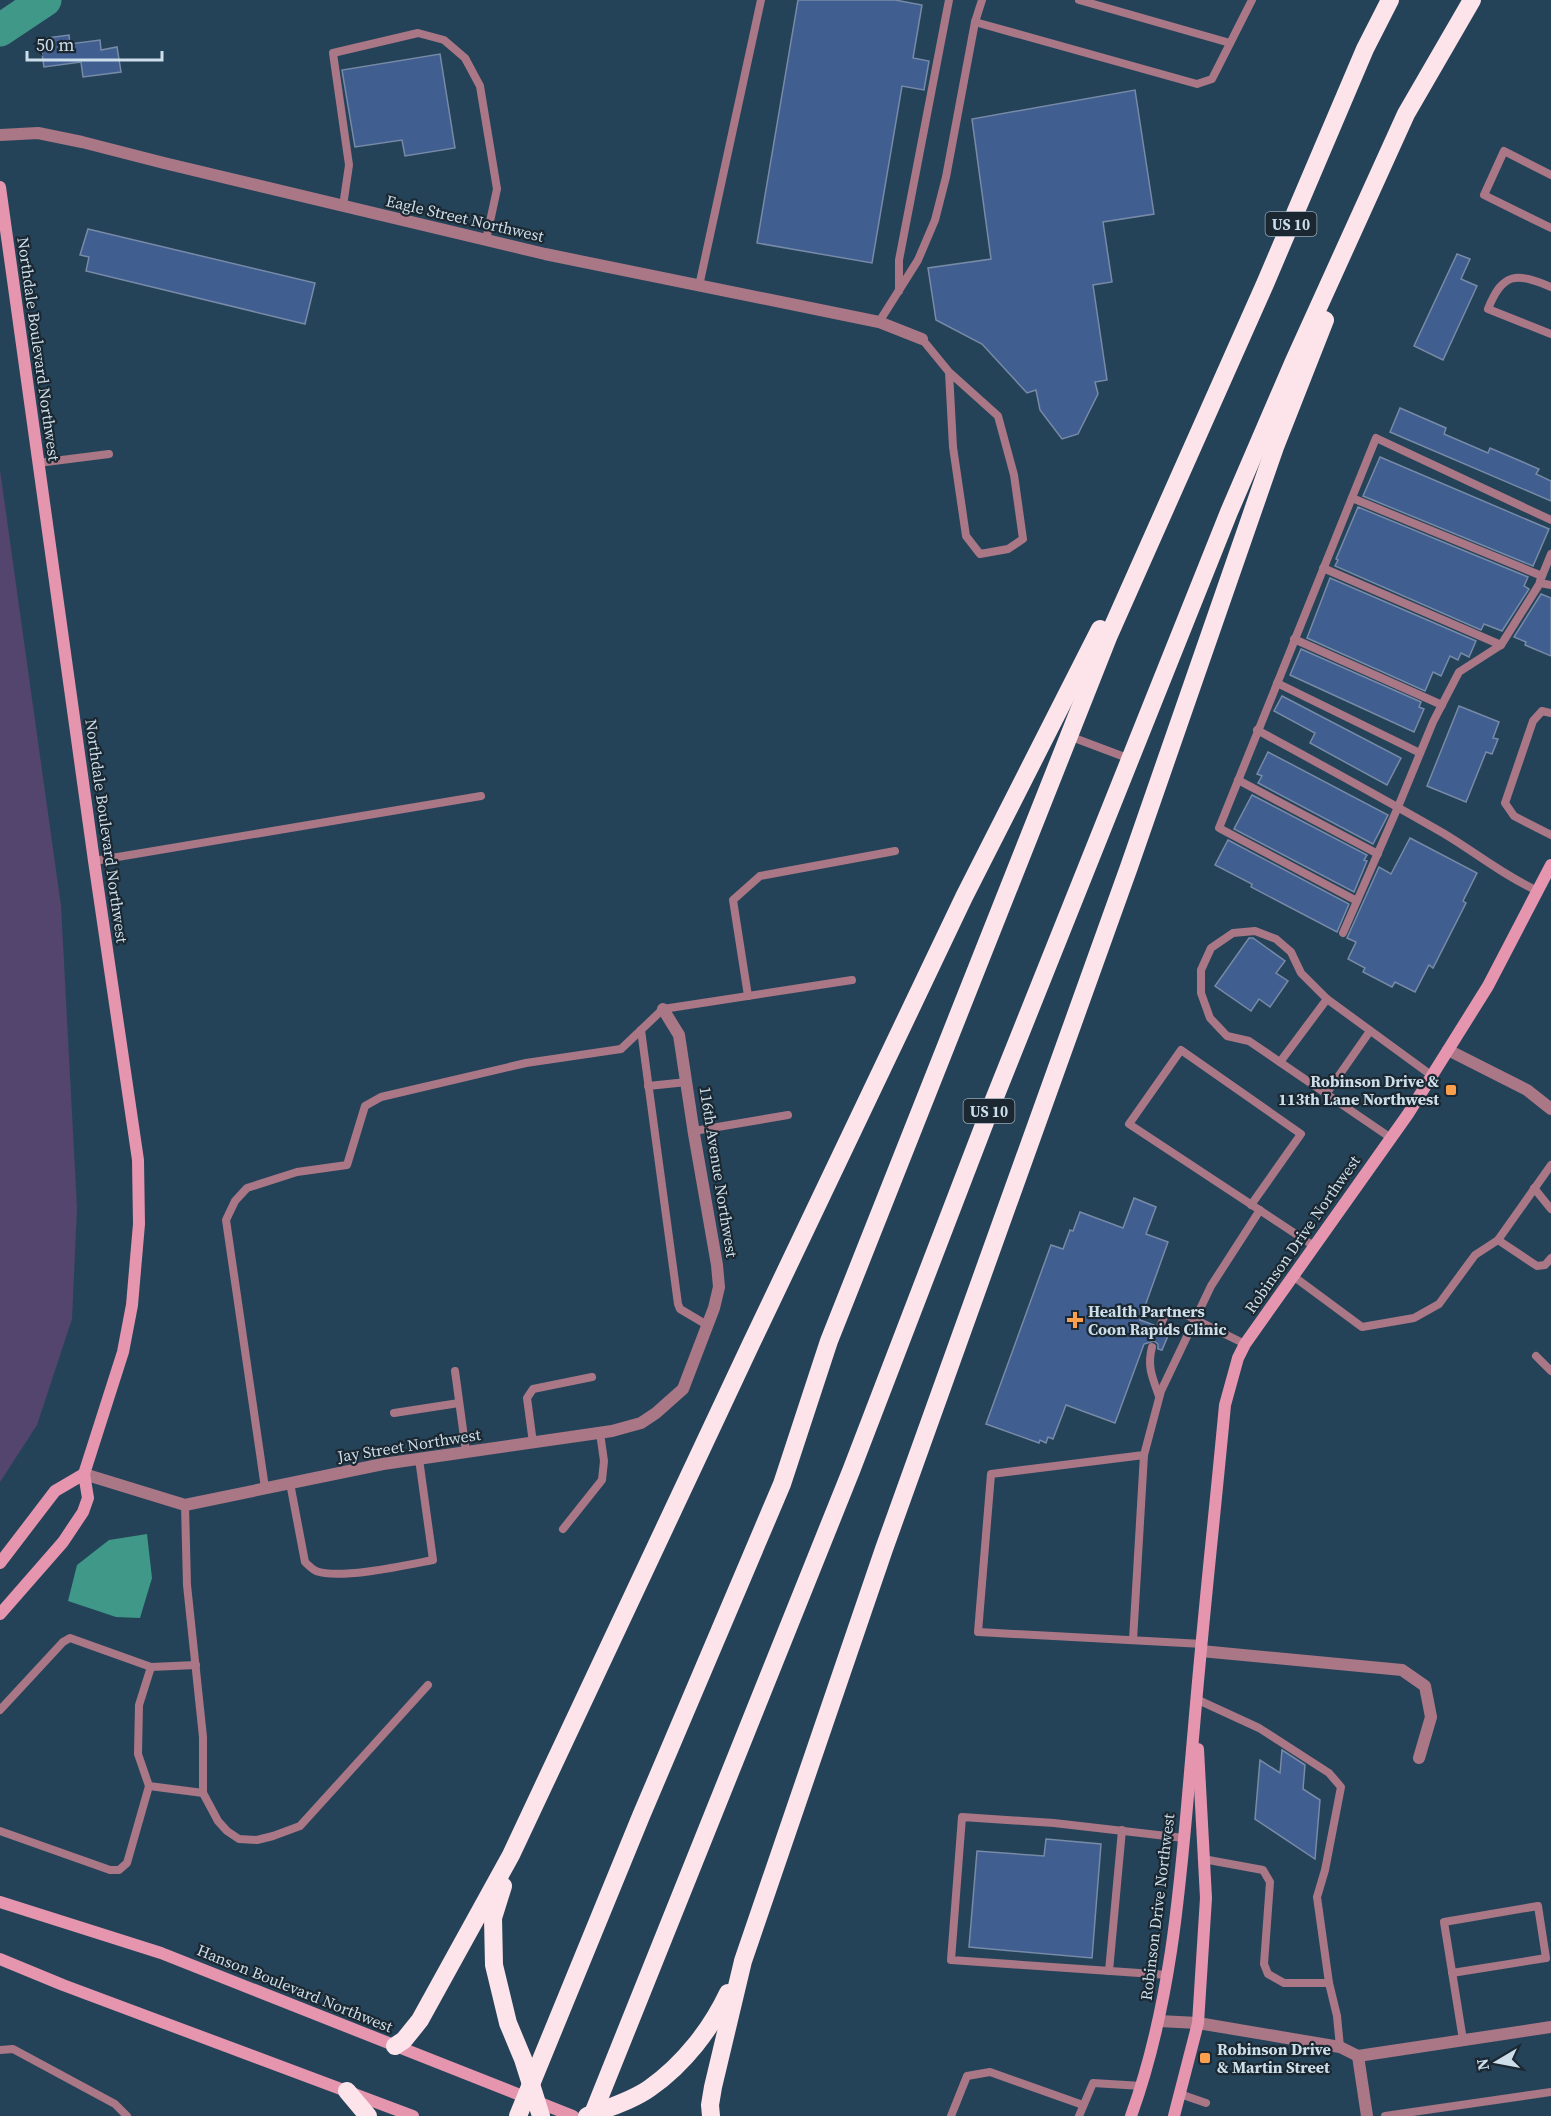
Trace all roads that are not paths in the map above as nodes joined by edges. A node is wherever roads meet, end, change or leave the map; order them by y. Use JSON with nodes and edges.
{"nodes":[{"id":1,"x":761,"y":0,"type":"edge"},
{"id":2,"x":948,"y":0,"type":"edge"},
{"id":3,"x":982,"y":0,"type":"edge"},
{"id":4,"x":1078,"y":0,"type":"edge"},
{"id":5,"x":1252,"y":0,"type":"edge"},
{"id":6,"x":1390,"y":0,"type":"edge"},
{"id":7,"x":1472,"y":0,"type":"edge"},
{"id":8,"x":975,"y":22,"type":"junction"},
{"id":9,"x":1230,"y":44,"type":"junction"},
{"id":10,"x":1406,"y":114,"type":"junction"},
{"id":11,"x":0,"y":135,"type":"edge"},
{"id":12,"x":1551,"y":175,"type":"edge"},
{"id":13,"x":0,"y":187,"type":"edge"},
{"id":14,"x":344,"y":206,"type":"junction"},
{"id":15,"x":1551,"y":228,"type":"edge"},
{"id":16,"x":486,"y":240,"type":"junction"},
{"id":17,"x":699,"y":286,"type":"junction"},
{"id":18,"x":1551,"y":287,"type":"edge"},
{"id":19,"x":898,"y":291,"type":"junction"},
{"id":20,"x":879,"y":322,"type":"junction"},
{"id":21,"x":1551,"y":334,"type":"edge"},
{"id":22,"x":922,"y":339,"type":"joint"},
{"id":23,"x":949,"y":372,"type":"junction"},
{"id":24,"x":1192,"y":448,"type":"junction"},
{"id":25,"x":109,"y":454,"type":"dead end"},
{"id":26,"x":38,"y":463,"type":"junction"},
{"id":27,"x":1352,"y":498,"type":"junction"},
{"id":28,"x":1551,"y":520,"type":"edge"},
{"id":29,"x":1551,"y":554,"type":"edge"},
{"id":30,"x":1323,"y":568,"type":"junction"},
{"id":31,"x":1541,"y":579,"type":"junction"},
{"id":32,"x":1551,"y":585,"type":"edge"},
{"id":33,"x":1294,"y":639,"type":"junction"},
{"id":34,"x":1501,"y":645,"type":"junction"},
{"id":35,"x":1276,"y":683,"type":"junction"},
{"id":36,"x":1442,"y":705,"type":"junction"},
{"id":37,"x":1551,"y":713,"type":"edge"},
{"id":38,"x":1257,"y":730,"type":"junction"},
{"id":39,"x":1069,"y":736,"type":"junction"},
{"id":40,"x":1420,"y":753,"type":"junction"},
{"id":41,"x":1130,"y":759,"type":"junction"},
{"id":42,"x":1238,"y":780,"type":"junction"},
{"id":43,"x":482,"y":796,"type":"dead end"},
{"id":44,"x":1398,"y":807,"type":"junction"},
{"id":45,"x":1551,"y":835,"type":"edge"},
{"id":46,"x":895,"y":851,"type":"dead end"},
{"id":47,"x":1378,"y":854,"type":"junction"},
{"id":48,"x":94,"y":861,"type":"junction"},
{"id":49,"x":1551,"y":865,"type":"edge"},
{"id":50,"x":1538,"y":891,"type":"junction"},
{"id":51,"x":1357,"y":901,"type":"junction"},
{"id":52,"x":1343,"y":933,"type":"dead end"},
{"id":53,"x":852,"y":980,"type":"dead end"},
{"id":54,"x":748,"y":996,"type":"junction"},
{"id":55,"x":1327,"y":999,"type":"junction"},
{"id":56,"x":663,"y":1009,"type":"junction"},
{"id":57,"x":641,"y":1030,"type":"junction"},
{"id":58,"x":1370,"y":1031,"type":"junction"},
{"id":59,"x":1448,"y":1050,"type":"junction"},
{"id":60,"x":1280,"y":1062,"type":"junction"},
{"id":61,"x":1431,"y":1075,"type":"junction"},
{"id":62,"x":687,"y":1082,"type":"junction"},
{"id":63,"x":648,"y":1086,"type":"junction"},
{"id":64,"x":1326,"y":1094,"type":"junction"},
{"id":65,"x":1551,"y":1108,"type":"edge"},
{"id":66,"x":788,"y":1114,"type":"dead end"},
{"id":67,"x":694,"y":1131,"type":"junction"},
{"id":68,"x":1391,"y":1138,"type":"junction"},
{"id":69,"x":1551,"y":1165,"type":"edge"},
{"id":70,"x":1534,"y":1188,"type":"junction"},
{"id":71,"x":1251,"y":1205,"type":"junction"},
{"id":72,"x":1551,"y":1209,"type":"edge"},
{"id":73,"x":1260,"y":1210,"type":"junction"},
{"id":74,"x":1498,"y":1240,"type":"junction"},
{"id":75,"x":1314,"y":1246,"type":"junction"},
{"id":76,"x":1551,"y":1258,"type":"edge"},
{"id":77,"x":1293,"y":1276,"type":"junction"},
{"id":78,"x":1195,"y":1319,"type":"junction"},
{"id":79,"x":707,"y":1325,"type":"junction"},
{"id":80,"x":1160,"y":1327,"type":"dead end"},
{"id":81,"x":700,"y":1342,"type":"joint"},
{"id":82,"x":1245,"y":1344,"type":"junction"},
{"id":83,"x":1152,"y":1347,"type":"dead end"},
{"id":84,"x":1536,"y":1356,"type":"dead end"},
{"id":85,"x":454,"y":1371,"type":"dead end"},
{"id":86,"x":1551,"y":1371,"type":"edge"},
{"id":87,"x":592,"y":1377,"type":"dead end"},
{"id":88,"x":1159,"y":1396,"type":"junction"},
{"id":89,"x":459,"y":1403,"type":"junction"},
{"id":90,"x":394,"y":1413,"type":"dead end"},
{"id":91,"x":600,"y":1433,"type":"junction"},
{"id":92,"x":533,"y":1443,"type":"junction"},
{"id":93,"x":466,"y":1452,"type":"junction"},
{"id":94,"x":1144,"y":1455,"type":"junction"},
{"id":95,"x":419,"y":1459,"type":"junction"},
{"id":96,"x":84,"y":1474,"type":"junction"},
{"id":97,"x":290,"y":1483,"type":"junction"},
{"id":98,"x":265,"y":1488,"type":"junction"},
{"id":99,"x":185,"y":1505,"type":"junction"},
{"id":100,"x":563,"y":1529,"type":"dead end"},
{"id":101,"x":0,"y":1563,"type":"edge"},
{"id":102,"x":0,"y":1614,"type":"edge"},
{"id":103,"x":1133,"y":1640,"type":"junction"},
{"id":104,"x":1202,"y":1648,"type":"junction"},
{"id":105,"x":196,"y":1665,"type":"junction"},
{"id":106,"x":151,"y":1667,"type":"junction"},
{"id":107,"x":428,"y":1685,"type":"dead end"},
{"id":108,"x":1196,"y":1699,"type":"junction"},
{"id":109,"x":0,"y":1710,"type":"edge"},
{"id":110,"x":1419,"y":1758,"type":"dead end"},
{"id":111,"x":149,"y":1786,"type":"junction"},
{"id":112,"x":203,"y":1793,"type":"junction"},
{"id":113,"x":1122,"y":1830,"type":"junction"},
{"id":114,"x":0,"y":1831,"type":"edge"},
{"id":115,"x":1184,"y":1838,"type":"junction"},
{"id":116,"x":511,"y":1855,"type":"junction"},
{"id":117,"x":1203,"y":1859,"type":"junction"},
{"id":118,"x":0,"y":1902,"type":"edge"},
{"id":119,"x":0,"y":1959,"type":"edge"},
{"id":120,"x":743,"y":1961,"type":"junction"},
{"id":121,"x":1108,"y":1971,"type":"junction"},
{"id":122,"x":1452,"y":1973,"type":"junction"},
{"id":123,"x":1168,"y":1975,"type":"junction"},
{"id":124,"x":1329,"y":1983,"type":"junction"},
{"id":125,"x":1159,"y":2021,"type":"junction"},
{"id":126,"x":1198,"y":2023,"type":"junction"},
{"id":127,"x":1551,"y":2027,"type":"edge"},
{"id":128,"x":1463,"y":2040,"type":"junction"},
{"id":129,"x":395,"y":2046,"type":"junction"},
{"id":130,"x":1340,"y":2047,"type":"junction"},
{"id":131,"x":0,"y":2050,"type":"edge"},
{"id":132,"x":1358,"y":2056,"type":"junction"},
{"id":133,"x":1142,"y":2086,"type":"junction"},
{"id":134,"x":347,"y":2091,"type":"junction"},
{"id":135,"x":1551,"y":2092,"type":"edge"},
{"id":136,"x":1180,"y":2094,"type":"junction"},
{"id":137,"x":1206,"y":2103,"type":"dead end"},
{"id":138,"x":1083,"y":2105,"type":"junction"},
{"id":139,"x":539,"y":2109,"type":"edge"},
{"id":140,"x":127,"y":2116,"type":"edge"},
{"id":141,"x":368,"y":2116,"type":"edge"},
{"id":142,"x":414,"y":2116,"type":"edge"},
{"id":143,"x":518,"y":2116,"type":"edge"},
{"id":144,"x":573,"y":2116,"type":"edge"},
{"id":145,"x":587,"y":2116,"type":"edge"},
{"id":146,"x":592,"y":2116,"type":"edge"},
{"id":147,"x":711,"y":2116,"type":"edge"},
{"id":148,"x":951,"y":2116,"type":"edge"},
{"id":149,"x":1079,"y":2116,"type":"edge"},
{"id":150,"x":1131,"y":2116,"type":"edge"},
{"id":151,"x":1174,"y":2116,"type":"edge"},
{"id":152,"x":1366,"y":2116,"type":"edge"},
{"id":153,"x":1385,"y":2116,"type":"edge"}],
"edges":[{"from":1,"to":17,"type":"lane"},
{"from":2,"to":19,"type":"lane"},
{"from":3,"to":8,"type":"lane"},
{"from":4,"to":9,"type":"lane"},
{"from":5,"to":9,"type":"lane"},
{"from":6,"to":24,"type":"highway","number":"US 10"},
{"from":7,"to":10,"type":"highway","number":"US 10"},
{"from":8,"to":9,"type":"lane"},
{"from":8,"to":19,"type":"lane"},
{"from":10,"to":41,"type":"highway","number":"US 10"},
{"from":10,"to":120,"type":"highway"},
{"from":11,"to":14,"type":"street","name":"Eagle Street Northwest"},
{"from":12,"to":15,"type":"lane"},
{"from":13,"to":26,"type":"main road","name":"Northdale Boulevard Northwest"},
{"from":14,"to":16,"type":"street","name":"Eagle Street Northwest"},
{"from":14,"to":16,"type":"lane"},
{"from":16,"to":17,"type":"street","name":"Eagle Street Northwest"},
{"from":17,"to":20,"type":"street","name":"Eagle Street Northwest"},
{"from":18,"to":21,"type":"lane"},
{"from":19,"to":20,"type":"lane"},
{"from":20,"to":22,"type":"street","name":"Eagle Street Northwest"},
{"from":22,"to":23,"type":"lane"},
{"from":23,"to":23,"type":"lane"},
{"from":24,"to":39,"type":"highway","number":"US 10"},
{"from":24,"to":116,"type":"highway"},
{"from":25,"to":26,"type":"lane"},
{"from":26,"to":48,"type":"main road","name":"Northdale Boulevard Northwest"},
{"from":27,"to":28,"type":"lane"},
{"from":27,"to":30,"type":"lane"},
{"from":27,"to":31,"type":"lane"},
{"from":29,"to":31,"type":"lane"},
{"from":30,"to":33,"type":"lane"},
{"from":30,"to":34,"type":"lane"},
{"from":31,"to":32,"type":"lane"},
{"from":31,"to":34,"type":"lane"},
{"from":33,"to":35,"type":"lane"},
{"from":33,"to":36,"type":"lane"},
{"from":34,"to":36,"type":"lane"},
{"from":35,"to":38,"type":"lane"},
{"from":35,"to":40,"type":"lane"},
{"from":36,"to":40,"type":"lane"},
{"from":37,"to":45,"type":"lane"},
{"from":38,"to":42,"type":"lane"},
{"from":38,"to":44,"type":"lane"},
{"from":39,"to":41,"type":"lane"},
{"from":39,"to":143,"type":"highway","number":"US 10"},
{"from":40,"to":44,"type":"lane"},
{"from":41,"to":146,"type":"highway","number":"US 10"},
{"from":42,"to":47,"type":"lane"},
{"from":42,"to":51,"type":"lane"},
{"from":43,"to":48,"type":"lane"},
{"from":44,"to":47,"type":"lane"},
{"from":44,"to":50,"type":"lane"},
{"from":46,"to":54,"type":"lane"},
{"from":47,"to":51,"type":"lane"},
{"from":48,"to":96,"type":"main road","name":"Northdale Boulevard Northwest"},
{"from":49,"to":50,"type":"main road","name":"Robinson Drive Northwest"},
{"from":50,"to":59,"type":"main road","name":"Robinson Drive Northwest"},
{"from":51,"to":52,"type":"lane"},
{"from":53,"to":54,"type":"lane"},
{"from":54,"to":56,"type":"lane"},
{"from":55,"to":58,"type":"lane"},
{"from":55,"to":60,"type":"lane"},
{"from":55,"to":60,"type":"lane"},
{"from":56,"to":57,"type":"lane"},
{"from":56,"to":62,"type":"street","name":"116th Avenue Northwest"},
{"from":57,"to":63,"type":"lane"},
{"from":57,"to":98,"type":"lane"},
{"from":58,"to":61,"type":"lane"},
{"from":58,"to":64,"type":"lane"},
{"from":59,"to":61,"type":"main road","name":"Robinson Drive Northwest"},
{"from":59,"to":65,"type":"street"},
{"from":60,"to":64,"type":"lane"},
{"from":61,"to":68,"type":"main road","name":"Robinson Drive Northwest"},
{"from":62,"to":63,"type":"lane"},
{"from":62,"to":67,"type":"street","name":"116th Avenue Northwest"},
{"from":63,"to":79,"type":"lane"},
{"from":64,"to":68,"type":"lane"},
{"from":66,"to":67,"type":"lane"},
{"from":67,"to":79,"type":"street","name":"116th Avenue Northwest"},
{"from":68,"to":75,"type":"main road","name":"Robinson Drive Northwest"},
{"from":69,"to":70,"type":"lane"},
{"from":70,"to":72,"type":"lane"},
{"from":70,"to":74,"type":"lane"},
{"from":71,"to":71,"type":"lane"},
{"from":71,"to":73,"type":"lane"},
{"from":73,"to":75,"type":"lane"},
{"from":73,"to":78,"type":"lane"},
{"from":74,"to":76,"type":"lane"},
{"from":74,"to":77,"type":"lane"},
{"from":75,"to":77,"type":"main road","name":"Robinson Drive Northwest"},
{"from":77,"to":82,"type":"main road","name":"Robinson Drive Northwest"},
{"from":78,"to":80,"type":"lane"},
{"from":78,"to":82,"type":"lane"},
{"from":78,"to":88,"type":"lane"},
{"from":79,"to":81,"type":"street","name":"116th Avenue Northwest"},
{"from":81,"to":91,"type":"street","name":"Jay Street Northwest"},
{"from":82,"to":104,"type":"main road","name":"Robinson Drive Northwest"},
{"from":83,"to":88,"type":"lane"},
{"from":84,"to":86,"type":"lane"},
{"from":85,"to":89,"type":"lane"},
{"from":87,"to":92,"type":"lane"},
{"from":88,"to":94,"type":"lane"},
{"from":89,"to":90,"type":"lane"},
{"from":89,"to":93,"type":"lane"},
{"from":91,"to":92,"type":"street","name":"Jay Street Northwest"},
{"from":91,"to":100,"type":"lane"},
{"from":92,"to":93,"type":"street","name":"Jay Street Northwest"},
{"from":93,"to":95,"type":"street","name":"Jay Street Northwest"},
{"from":94,"to":103,"type":"lane"},
{"from":94,"to":103,"type":"lane"},
{"from":95,"to":97,"type":"street","name":"Jay Street Northwest"},
{"from":95,"to":97,"type":"lane"},
{"from":96,"to":99,"type":"street","name":"Jay Street Northwest"},
{"from":96,"to":101,"type":"main road"},
{"from":96,"to":102,"type":"main road","name":"Northdale Boulevard Northwest"},
{"from":97,"to":98,"type":"street","name":"Jay Street Northwest"},
{"from":98,"to":99,"type":"street","name":"Jay Street Northwest"},
{"from":99,"to":105,"type":"lane"},
{"from":103,"to":104,"type":"lane"},
{"from":104,"to":108,"type":"main road","name":"Robinson Drive Northwest"},
{"from":104,"to":110,"type":"street"},
{"from":105,"to":106,"type":"lane"},
{"from":105,"to":112,"type":"lane"},
{"from":106,"to":109,"type":"lane"},
{"from":106,"to":111,"type":"lane"},
{"from":107,"to":112,"type":"lane"},
{"from":108,"to":115,"type":"main road","name":"Robinson Drive Northwest"},
{"from":108,"to":117,"type":"main road","name":"Robinson Drive Northwest"},
{"from":108,"to":124,"type":"lane"},
{"from":111,"to":112,"type":"lane"},
{"from":111,"to":114,"type":"lane"},
{"from":113,"to":115,"type":"lane"},
{"from":113,"to":121,"type":"lane"},
{"from":113,"to":121,"type":"lane"},
{"from":115,"to":123,"type":"main road","name":"Robinson Drive Northwest"},
{"from":116,"to":129,"type":"highway"},
{"from":116,"to":139,"type":"highway"},
{"from":117,"to":124,"type":"lane"},
{"from":117,"to":126,"type":"main road","name":"Robinson Drive Northwest"},
{"from":118,"to":129,"type":"main road","name":"Hanson Boulevard Northwest"},
{"from":119,"to":134,"type":"main road"},
{"from":120,"to":145,"type":"highway"},
{"from":120,"to":147,"type":"highway"},
{"from":121,"to":123,"type":"lane"},
{"from":122,"to":122,"type":"lane"},
{"from":122,"to":128,"type":"lane"},
{"from":123,"to":125,"type":"main road","name":"Robinson Drive Northwest"},
{"from":124,"to":130,"type":"lane"},
{"from":125,"to":126,"type":"street"},
{"from":125,"to":133,"type":"main road","name":"Robinson Drive Northwest"},
{"from":126,"to":130,"type":"street"},
{"from":126,"to":136,"type":"main road","name":"Robinson Drive Northwest"},
{"from":127,"to":128,"type":"street"},
{"from":128,"to":132,"type":"street"},
{"from":129,"to":139,"type":"main road","name":"Hanson Boulevard Northwest"},
{"from":130,"to":132,"type":"street"},
{"from":131,"to":140,"type":"lane"},
{"from":132,"to":152,"type":"street"},
{"from":133,"to":138,"type":"lane"},
{"from":133,"to":150,"type":"main road","name":"Robinson Drive Northwest"},
{"from":134,"to":141,"type":"highway"},
{"from":134,"to":142,"type":"main road"},
{"from":135,"to":153,"type":"lane"},
{"from":136,"to":137,"type":"lane"},
{"from":136,"to":151,"type":"main road","name":"Robinson Drive Northwest"},
{"from":138,"to":148,"type":"lane"},
{"from":138,"to":149,"type":"lane"},
{"from":139,"to":144,"type":"main road","name":"Hanson Boulevard Northwest"}]}
